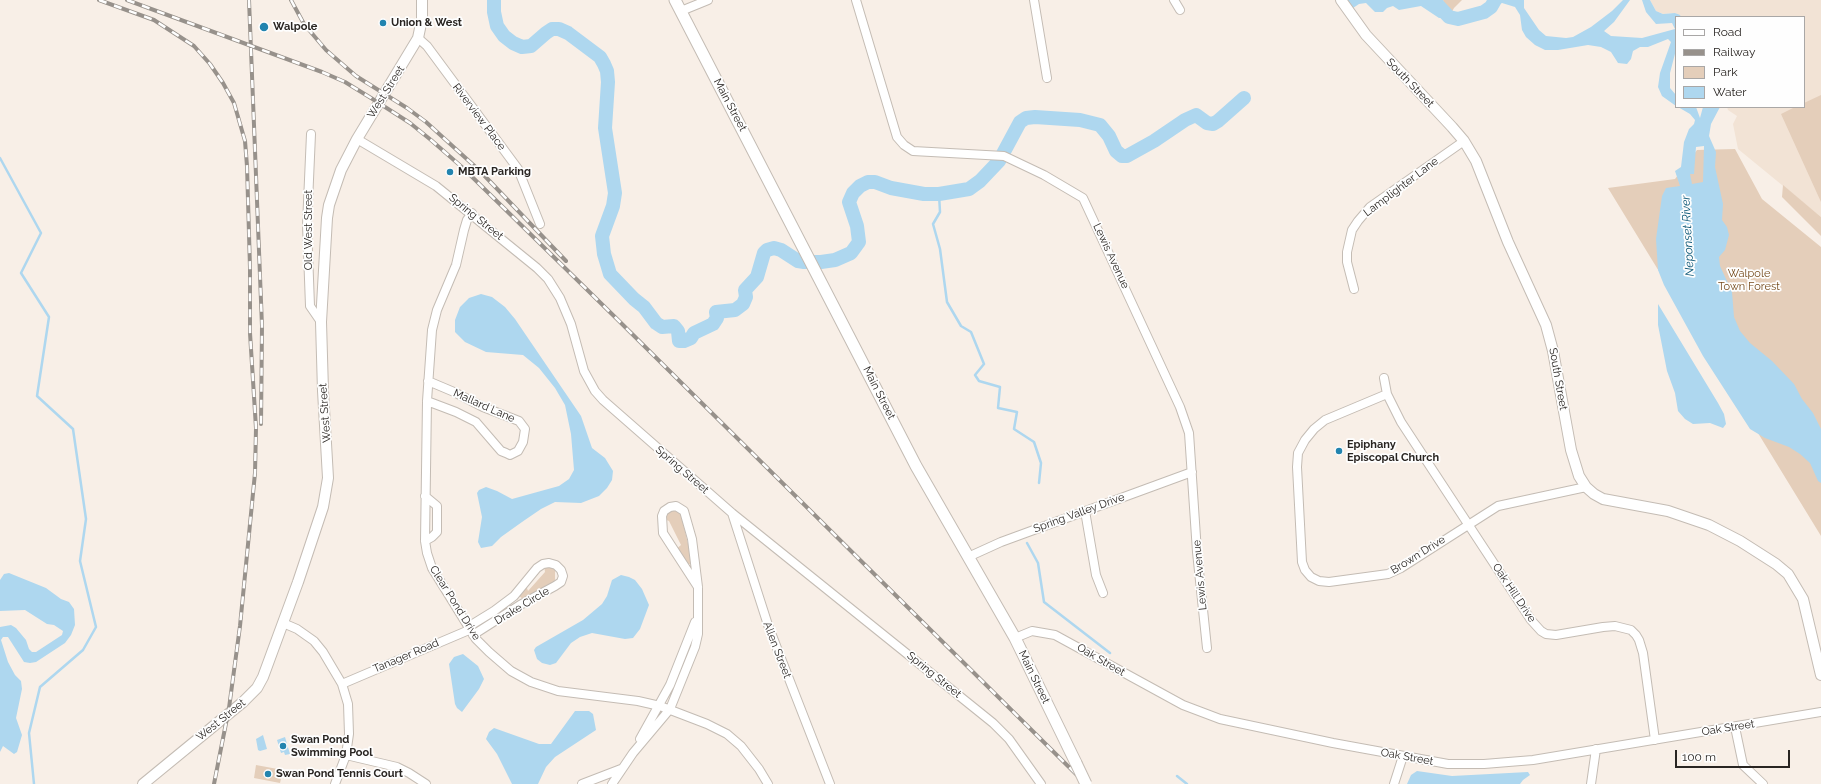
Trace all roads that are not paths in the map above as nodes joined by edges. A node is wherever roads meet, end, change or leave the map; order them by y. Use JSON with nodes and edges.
{"nodes":[{"id":1,"x":422,"y":0,"type":"edge"},
{"id":2,"x":676,"y":0,"type":"edge"},
{"id":3,"x":708,"y":0,"type":"edge"},
{"id":4,"x":856,"y":0,"type":"edge"},
{"id":5,"x":1034,"y":0,"type":"edge"},
{"id":6,"x":1174,"y":0,"type":"edge"},
{"id":7,"x":1340,"y":0,"type":"edge"},
{"id":8,"x":1180,"y":10,"type":"dead end"},
{"id":9,"x":681,"y":12,"type":"junction"},
{"id":10,"x":418,"y":38,"type":"junction"},
{"id":11,"x":1047,"y":78,"type":"dead end"},
{"id":12,"x":311,"y":134,"type":"dead end"},
{"id":13,"x":357,"y":139,"type":"junction"},
{"id":14,"x":1464,"y":141,"type":"junction"},
{"id":15,"x":472,"y":213,"type":"junction"},
{"id":16,"x":540,"y":224,"type":"dead end"},
{"id":17,"x":1354,"y":289,"type":"dead end"},
{"id":18,"x":321,"y":322,"type":"junction"},
{"id":19,"x":1384,"y":378,"type":"dead end"},
{"id":20,"x":428,"y":381,"type":"junction"},
{"id":21,"x":1387,"y":394,"type":"junction"},
{"id":22,"x":427,"y":401,"type":"junction"},
{"id":23,"x":1192,"y":472,"type":"junction"},
{"id":24,"x":1586,"y":487,"type":"junction"},
{"id":25,"x":425,"y":496,"type":"junction"},
{"id":26,"x":1085,"y":511,"type":"junction"},
{"id":27,"x":732,"y":513,"type":"junction"},
{"id":28,"x":1468,"y":524,"type":"junction"},
{"id":29,"x":425,"y":541,"type":"junction"},
{"id":30,"x":968,"y":557,"type":"junction"},
{"id":31,"x":698,"y":587,"type":"junction"},
{"id":32,"x":1103,"y":593,"type":"dead end"},
{"id":33,"x":514,"y":596,"type":"junction"},
{"id":34,"x":520,"y":605,"type":"junction"},
{"id":35,"x":697,"y":617,"type":"junction"},
{"id":36,"x":283,"y":623,"type":"junction"},
{"id":37,"x":470,"y":631,"type":"junction"},
{"id":38,"x":1015,"y":638,"type":"junction"},
{"id":39,"x":1207,"y":648,"type":"dead end"},
{"id":40,"x":1821,"y":675,"type":"edge"},
{"id":41,"x":342,"y":684,"type":"junction"},
{"id":42,"x":660,"y":706,"type":"junction"},
{"id":43,"x":670,"y":709,"type":"junction"},
{"id":44,"x":1821,"y":712,"type":"edge"},
{"id":45,"x":1735,"y":727,"type":"junction"},
{"id":46,"x":1655,"y":740,"type":"junction"},
{"id":47,"x":1596,"y":749,"type":"junction"},
{"id":48,"x":633,"y":753,"type":"junction"},
{"id":49,"x":346,"y":755,"type":"junction"},
{"id":50,"x":1403,"y":756,"type":"junction"},
{"id":51,"x":621,"y":769,"type":"junction"},
{"id":52,"x":143,"y":784,"type":"edge"},
{"id":53,"x":335,"y":784,"type":"edge"},
{"id":54,"x":426,"y":784,"type":"edge"},
{"id":55,"x":582,"y":784,"type":"edge"},
{"id":56,"x":612,"y":784,"type":"edge"},
{"id":57,"x":768,"y":784,"type":"edge"},
{"id":58,"x":830,"y":784,"type":"edge"},
{"id":59,"x":1041,"y":784,"type":"edge"},
{"id":60,"x":1086,"y":784,"type":"edge"},
{"id":61,"x":1394,"y":784,"type":"edge"},
{"id":62,"x":1591,"y":784,"type":"edge"},
{"id":63,"x":1763,"y":784,"type":"edge"}],
"edges":[{"from":1,"to":10,"type":"street","name":"West Street"},
{"from":2,"to":9,"type":"main road","name":"Main Street"},
{"from":3,"to":9,"type":"street"},
{"from":4,"to":23,"type":"street","name":"Lewis Avenue"},
{"from":5,"to":11,"type":"street"},
{"from":6,"to":8,"type":"street"},
{"from":7,"to":14,"type":"street","name":"South Street"},
{"from":9,"to":30,"type":"main road","name":"Main Street"},
{"from":10,"to":13,"type":"street","name":"West Street"},
{"from":10,"to":16,"type":"street","name":"Riverview Place"},
{"from":12,"to":18,"type":"street","name":"Old West Street"},
{"from":13,"to":15,"type":"street","name":"Spring Street"},
{"from":13,"to":18,"type":"street","name":"West Street"},
{"from":14,"to":17,"type":"street","name":"Lamplighter Lane"},
{"from":14,"to":24,"type":"street","name":"South Street"},
{"from":15,"to":20,"type":"street","name":"Clear Pond Drive"},
{"from":15,"to":27,"type":"street","name":"Spring Street"},
{"from":18,"to":36,"type":"street","name":"West Street"},
{"from":19,"to":21,"type":"street","name":"Oak Hill Drive"},
{"from":20,"to":22,"type":"street","name":"Clear Pond Drive"},
{"from":20,"to":22,"type":"street","name":"Mallard Lane"},
{"from":21,"to":28,"type":"street","name":"Oak Hill Drive"},
{"from":21,"to":28,"type":"street","name":"Brown Drive"},
{"from":22,"to":25,"type":"street","name":"Clear Pond Drive"},
{"from":23,"to":26,"type":"street","name":"Spring Valley Drive"},
{"from":23,"to":39,"type":"street","name":"Lewis Avenue"},
{"from":24,"to":28,"type":"street","name":"Brown Drive"},
{"from":24,"to":40,"type":"street","name":"South Street"},
{"from":25,"to":29,"type":"street","name":"Clear Pond Drive"},
{"from":25,"to":29,"type":"street"},
{"from":26,"to":30,"type":"street","name":"Spring Valley Drive"},
{"from":26,"to":32,"type":"street"},
{"from":27,"to":58,"type":"street","name":"Allen Street"},
{"from":27,"to":59,"type":"street","name":"Spring Street"},
{"from":28,"to":46,"type":"street","name":"Oak Hill Drive"},
{"from":29,"to":37,"type":"street","name":"Clear Pond Drive"},
{"from":30,"to":38,"type":"main road","name":"Main Street"},
{"from":31,"to":31,"type":"street"},
{"from":31,"to":35,"type":"street"},
{"from":33,"to":34,"type":"street"},
{"from":33,"to":34,"type":"street","name":"Drake Circle"},
{"from":33,"to":37,"type":"street","name":"Drake Circle"},
{"from":34,"to":37,"type":"street","name":"Drake Circle"},
{"from":35,"to":42,"type":"street"},
{"from":35,"to":43,"type":"street"},
{"from":36,"to":41,"type":"street"},
{"from":36,"to":52,"type":"street","name":"West Street"},
{"from":37,"to":41,"type":"street","name":"Tanager Road"},
{"from":37,"to":42,"type":"street","name":"Clear Pond Drive"},
{"from":38,"to":50,"type":"street","name":"Oak Street"},
{"from":38,"to":60,"type":"main road","name":"Main Street","bridge":true},
{"from":41,"to":49,"type":"street"},
{"from":42,"to":43,"type":"street","name":"Clear Pond Drive"},
{"from":42,"to":48,"type":"street"},
{"from":43,"to":48,"type":"street"},
{"from":43,"to":57,"type":"street","name":"Clear Pond Drive"},
{"from":44,"to":45,"type":"street","name":"Oak Street"},
{"from":45,"to":46,"type":"street","name":"Oak Street"},
{"from":45,"to":63,"type":"street"},
{"from":46,"to":47,"type":"street","name":"Oak Street"},
{"from":47,"to":50,"type":"street","name":"Oak Street"},
{"from":47,"to":62,"type":"street"},
{"from":48,"to":51,"type":"street"},
{"from":49,"to":53,"type":"street"},
{"from":49,"to":54,"type":"street"},
{"from":50,"to":61,"type":"street"},
{"from":51,"to":55,"type":"street"},
{"from":51,"to":56,"type":"street"}]}
